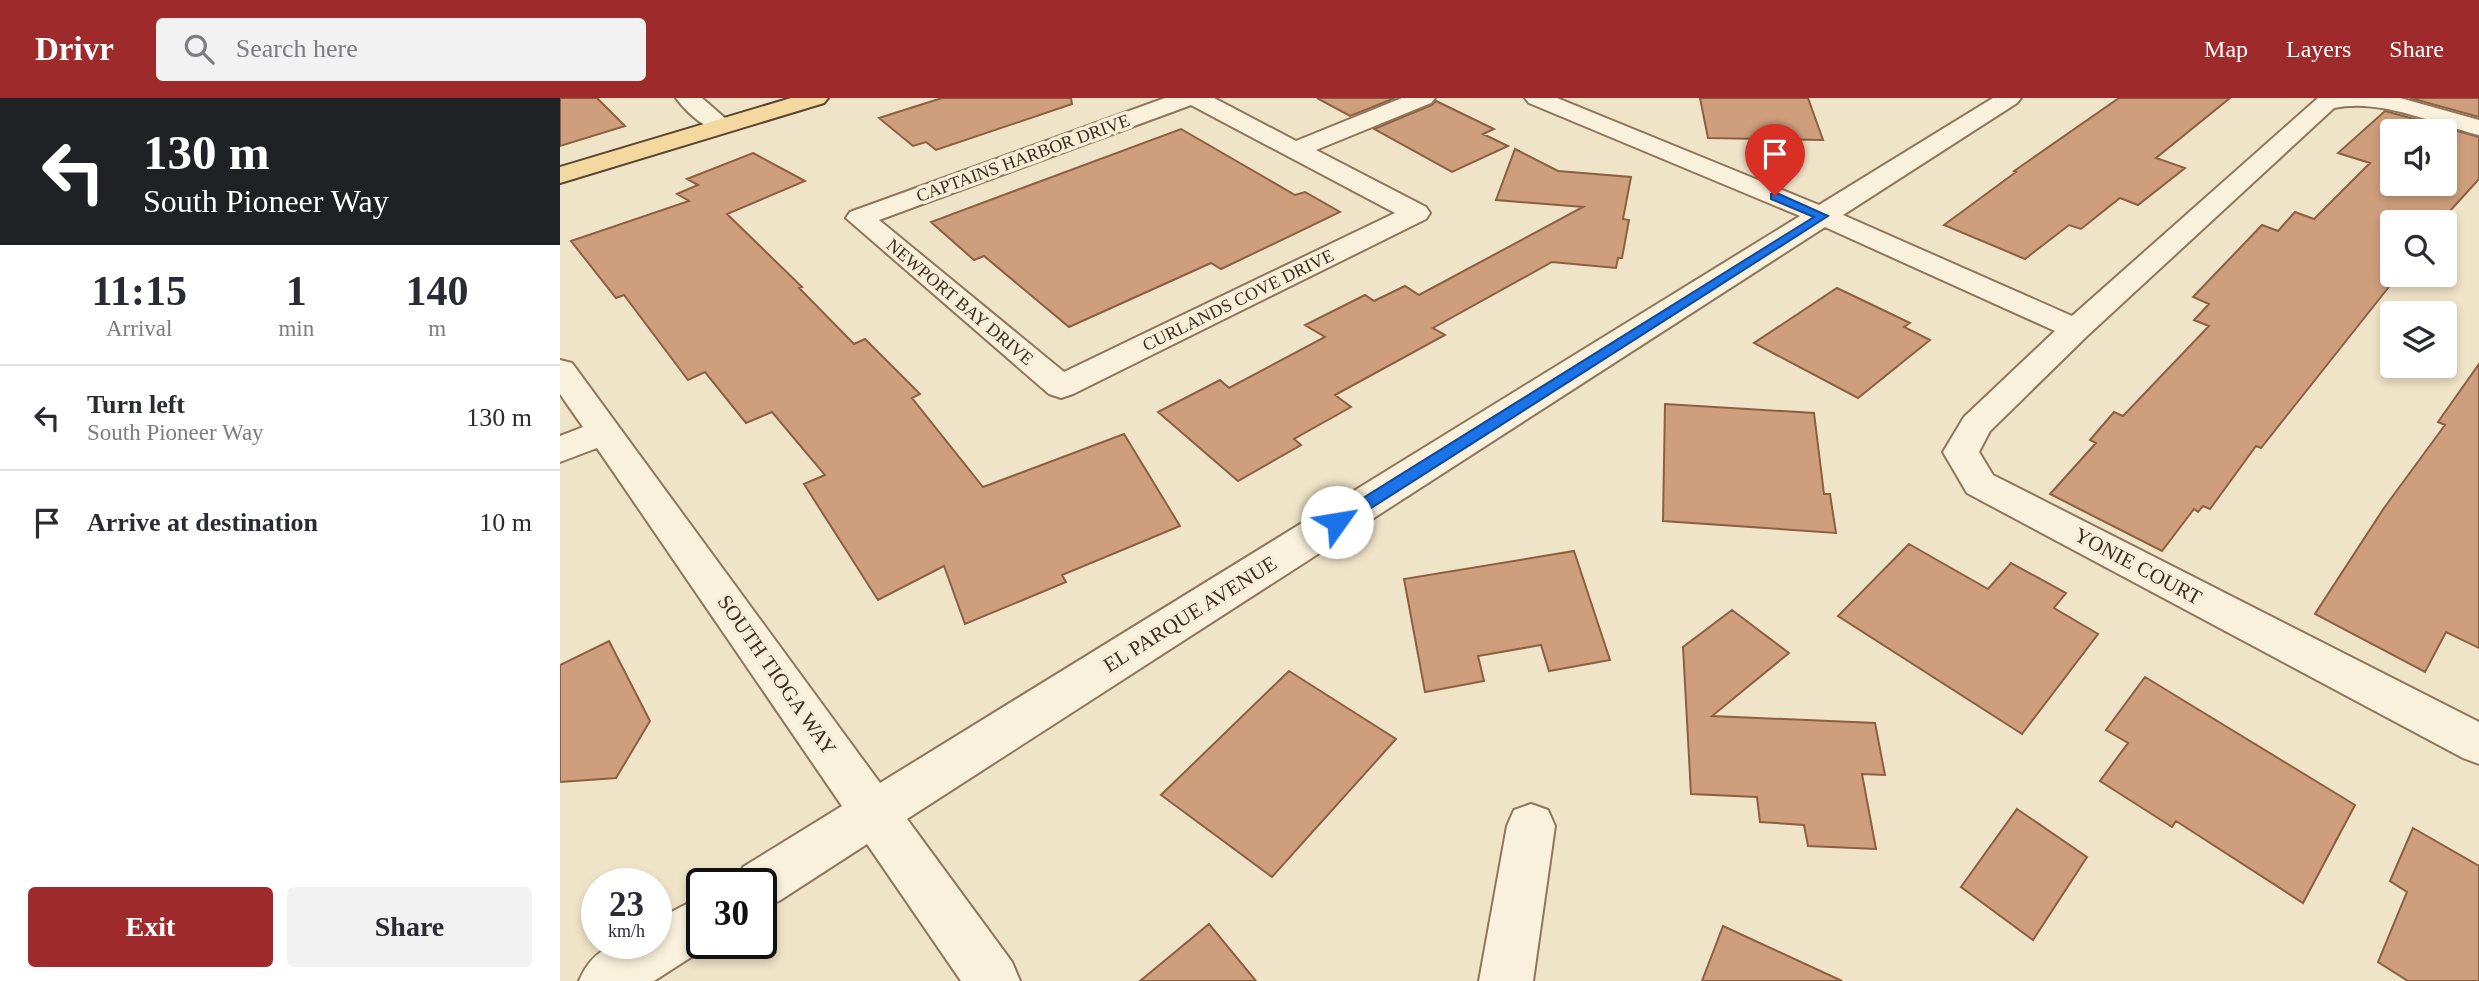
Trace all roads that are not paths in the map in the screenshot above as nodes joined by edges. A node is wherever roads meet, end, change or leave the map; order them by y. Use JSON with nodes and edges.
{"nodes":[{"id":1,"x":688,"y":98,"type":"edge"},
{"id":2,"x":816,"y":98,"type":"edge"},
{"id":3,"x":1187,"y":98,"type":"edge"},
{"id":4,"x":1196,"y":98,"type":"edge"},
{"id":5,"x":1423,"y":98,"type":"edge"},
{"id":6,"x":1537,"y":98,"type":"edge"},
{"id":7,"x":2009,"y":98,"type":"edge"},
{"id":8,"x":2346,"y":98,"type":"edge"},
{"id":9,"x":2359,"y":98,"type":"edge"},
{"id":10,"x":722,"y":126,"type":"junction"},
{"id":11,"x":2479,"y":128,"type":"edge"},
{"id":12,"x":1295,"y":150,"type":"junction"},
{"id":13,"x":560,"y":175,"type":"edge"},
{"id":14,"x":1823,"y":216,"type":"junction"},
{"id":15,"x":860,"y":218,"type":"joint"},
{"id":16,"x":2076,"y":329,"type":"junction"},
{"id":17,"x":560,"y":370,"type":"edge"},
{"id":18,"x":1061,"y":387,"type":"joint"},
{"id":19,"x":605,"y":431,"type":"junction"},
{"id":20,"x":560,"y":450,"type":"edge"},
{"id":21,"x":2479,"y":744,"type":"edge"},
{"id":22,"x":874,"y":813,"type":"junction"},
{"id":23,"x":1531,"y":826,"type":"dead end"},
{"id":24,"x":777,"y":874,"type":"edge"},
{"id":25,"x":686,"y":931,"type":"edge"},
{"id":26,"x":606,"y":981,"type":"edge"},
{"id":27,"x":993,"y":981,"type":"edge"},
{"id":28,"x":1506,"y":981,"type":"edge"}],
"edges":[{"from":1,"to":10,"type":"street"},
{"from":2,"to":10,"type":"main road"},
{"from":3,"to":15,"type":"street","name":"CAPTAINS HARBOR DRIVE"},
{"from":4,"to":12,"type":"street"},
{"from":5,"to":12,"type":"street"},
{"from":6,"to":14,"type":"street"},
{"from":7,"to":14,"type":"street","name":"EL PARQUE AVENUE"},
{"from":8,"to":16,"type":"street","name":"YONIE COURT"},
{"from":9,"to":11,"type":"street"},
{"from":10,"to":13,"type":"main road"},
{"from":12,"to":18,"type":"street","name":"CURLANDS COVE DRIVE"},
{"from":14,"to":16,"type":"street"},
{"from":14,"to":22,"type":"street","name":"EL PARQUE AVENUE"},
{"from":15,"to":18,"type":"street","name":"NEWPORT BAY DRIVE"},
{"from":16,"to":21,"type":"street","name":"YONIE COURT"},
{"from":17,"to":19,"type":"street","name":"SOUTH TIOGA WAY"},
{"from":19,"to":20,"type":"street"},
{"from":19,"to":22,"type":"street","name":"SOUTH TIOGA WAY"},
{"from":22,"to":24,"type":"street","name":"EL PARQUE AVENUE"},
{"from":22,"to":27,"type":"street","name":"SOUTH TIOGA WAY"},
{"from":23,"to":28,"type":"street"},
{"from":25,"to":26,"type":"street"}]}
